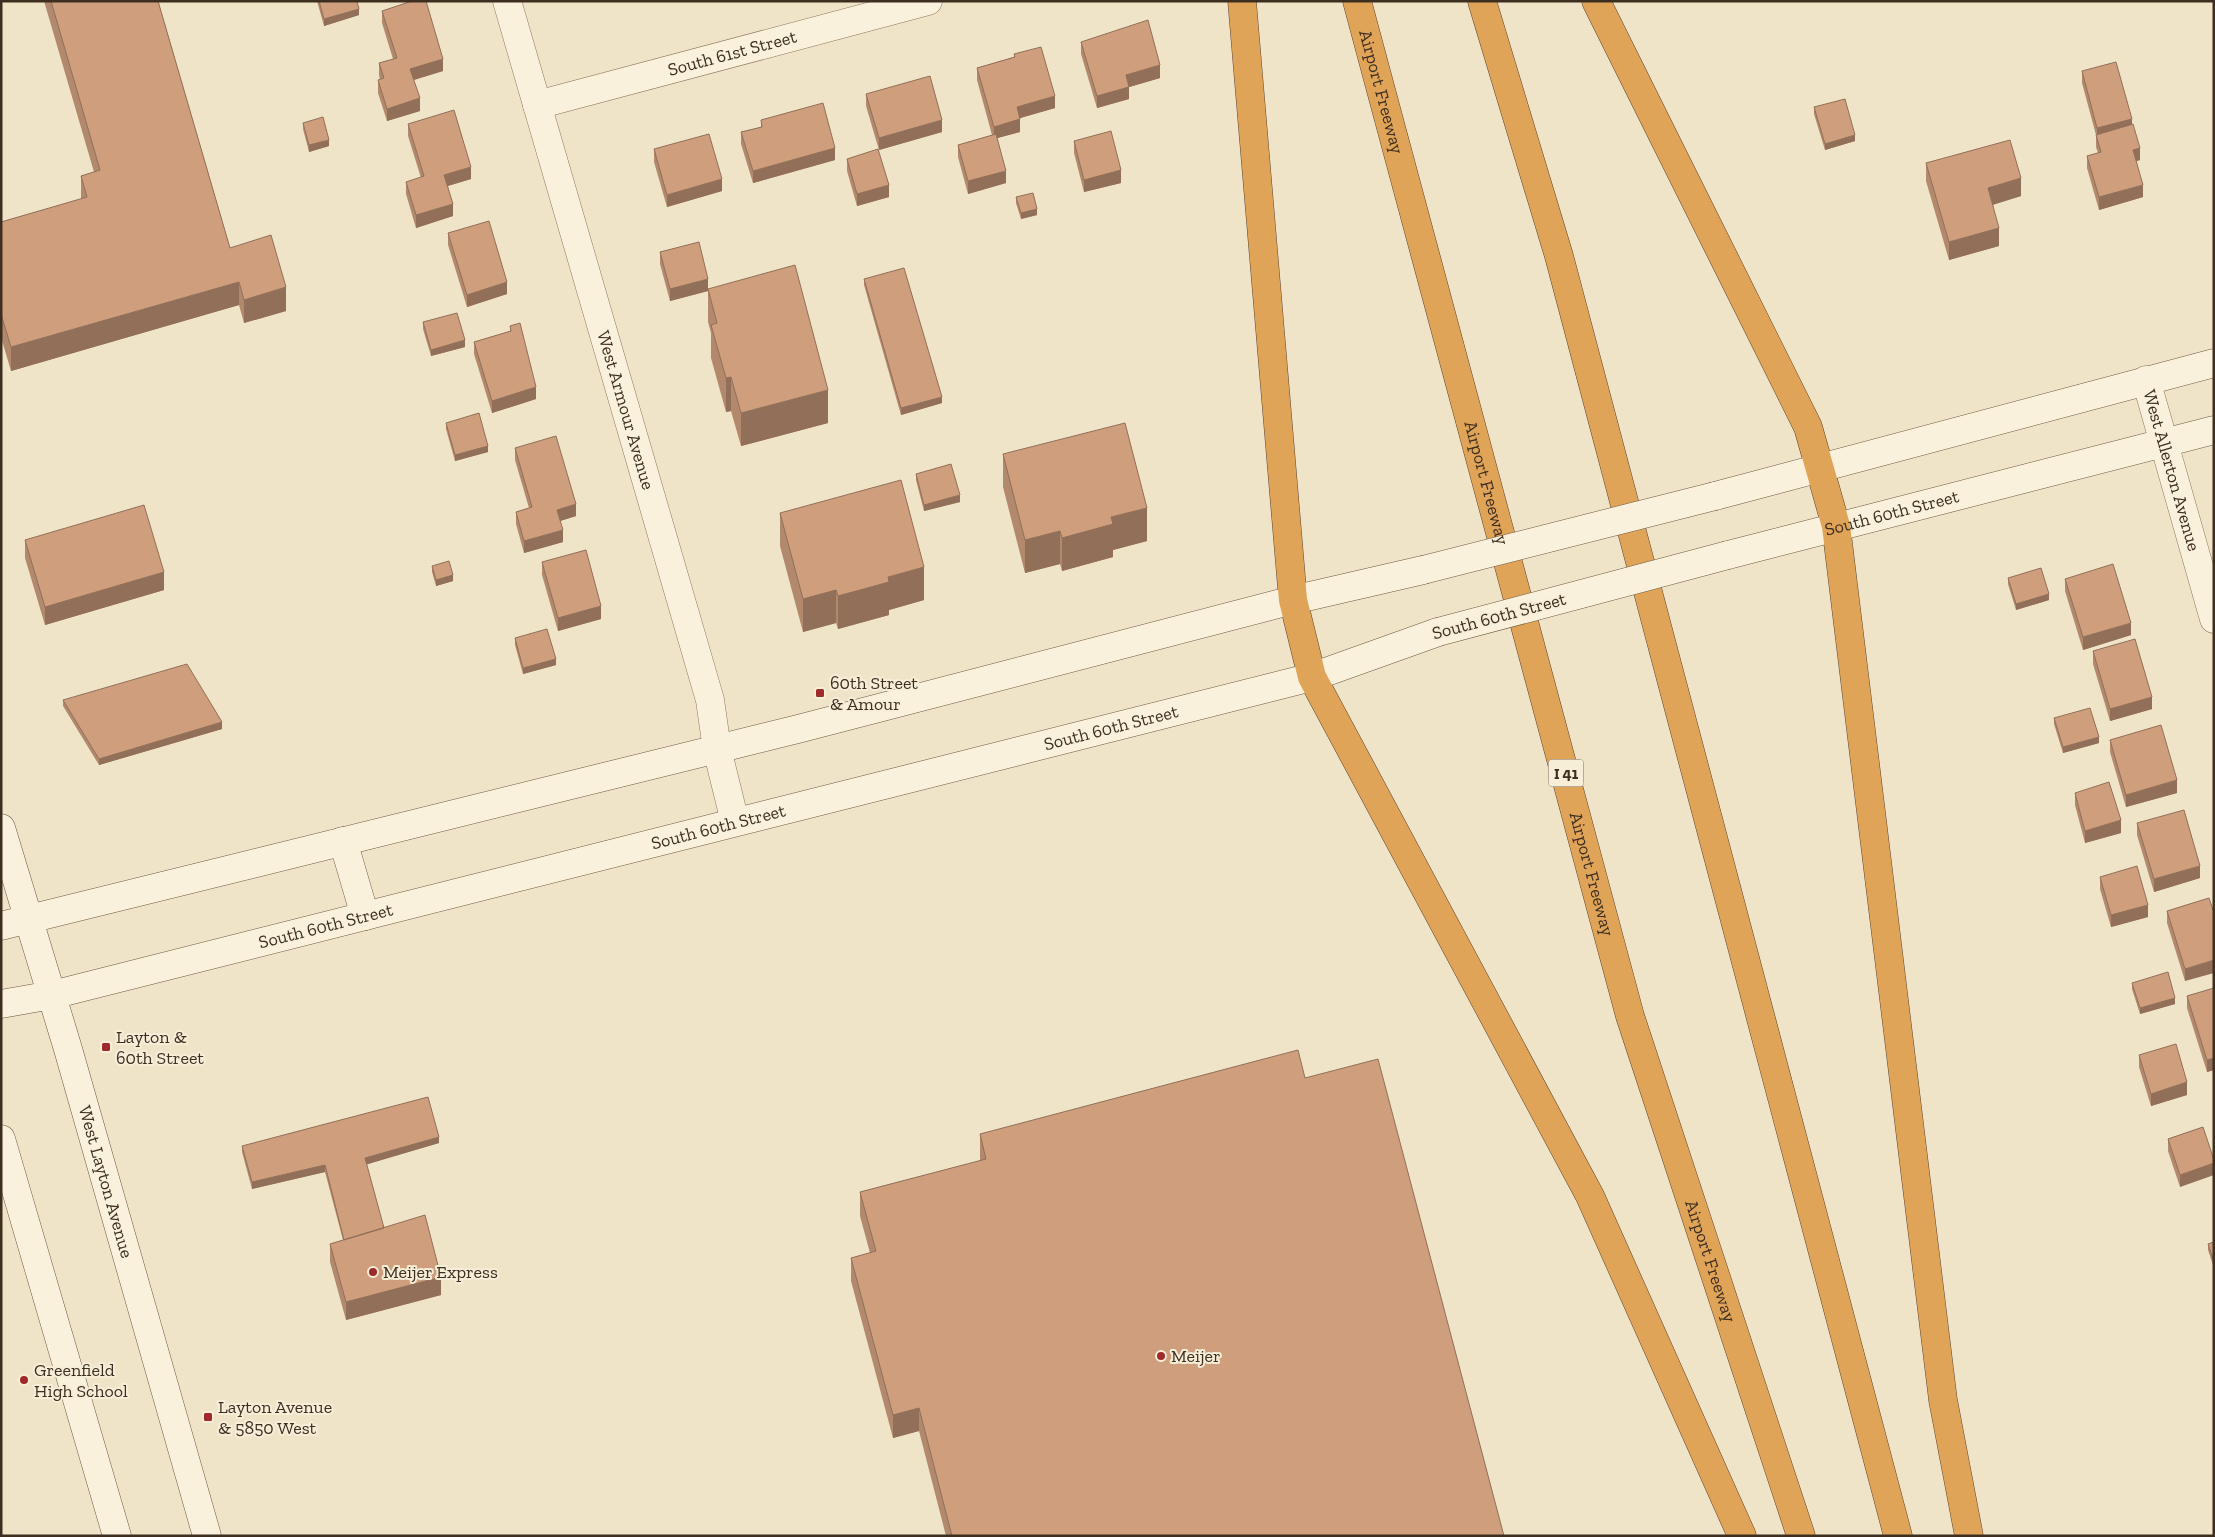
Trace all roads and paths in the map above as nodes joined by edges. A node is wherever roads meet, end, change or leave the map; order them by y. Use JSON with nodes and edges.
{"nodes":[{"id":1,"x":507,"y":1,"type":"edge"},
{"id":2,"x":928,"y":1,"type":"edge"},
{"id":3,"x":1242,"y":1,"type":"edge"},
{"id":4,"x":1357,"y":1,"type":"edge"},
{"id":5,"x":1482,"y":1,"type":"edge"},
{"id":6,"x":1596,"y":1,"type":"edge"},
{"id":7,"x":537,"y":105,"type":"junction"},
{"id":8,"x":2214,"y":363,"type":"edge"},
{"id":9,"x":2146,"y":380,"type":"junction"},
{"id":10,"x":2214,"y":430,"type":"edge"},
{"id":11,"x":2164,"y":442,"type":"junction"},
{"id":12,"x":1820,"y":466,"type":"junction"},
{"id":13,"x":1836,"y":526,"type":"junction"},
{"id":14,"x":1293,"y":600,"type":"junction"},
{"id":15,"x":2214,"y":619,"type":"edge"},
{"id":16,"x":1312,"y":678,"type":"junction"},
{"id":17,"x":717,"y":749,"type":"junction"},
{"id":18,"x":735,"y":822,"type":"junction"},
{"id":19,"x":1,"y":828,"type":"edge"},
{"id":20,"x":343,"y":841,"type":"junction"},
{"id":21,"x":365,"y":916,"type":"junction"},
{"id":22,"x":27,"y":919,"type":"junction"},
{"id":23,"x":1,"y":926,"type":"edge"},
{"id":24,"x":52,"y":995,"type":"junction"},
{"id":25,"x":1,"y":1004,"type":"edge"},
{"id":26,"x":1,"y":1139,"type":"edge"},
{"id":27,"x":117,"y":1536,"type":"edge"},
{"id":28,"x":207,"y":1536,"type":"edge"},
{"id":29,"x":1742,"y":1536,"type":"edge"},
{"id":30,"x":1801,"y":1536,"type":"edge"},
{"id":31,"x":1898,"y":1536,"type":"edge"},
{"id":32,"x":1969,"y":1536,"type":"edge"}],
"edges":[{"from":1,"to":7,"type":"main road","name":"West Armour Avenue"},
{"from":2,"to":7,"type":"main road","name":"South 61st Street"},
{"from":3,"to":14,"type":"highway"},
{"from":4,"to":30,"type":"highway","name":"Airport Freeway","number":"I 41"},
{"from":5,"to":31,"type":"highway"},
{"from":6,"to":12,"type":"highway"},
{"from":7,"to":17,"type":"main road","name":"West Armour Avenue"},
{"from":8,"to":9,"type":"main road"},
{"from":9,"to":11,"type":"main road","name":"West Allerton Avenue"},
{"from":9,"to":12,"type":"main road"},
{"from":10,"to":11,"type":"main road","name":"South 60th Street"},
{"from":11,"to":13,"type":"main road","name":"South 60th Street"},
{"from":11,"to":15,"type":"main road","name":"West Allerton Avenue"},
{"from":12,"to":13,"type":"highway"},
{"from":12,"to":14,"type":"main road","bridge":true},
{"from":13,"to":16,"type":"main road","name":"South 60th Street","bridge":true},
{"from":13,"to":32,"type":"highway"},
{"from":14,"to":16,"type":"highway"},
{"from":14,"to":17,"type":"main road"},
{"from":16,"to":18,"type":"main road","name":"South 60th Street"},
{"from":16,"to":29,"type":"highway"},
{"from":17,"to":18,"type":"main road","name":"West Armour Avenue"},
{"from":17,"to":20,"type":"main road"},
{"from":18,"to":21,"type":"main road","name":"South 60th Street"},
{"from":19,"to":22,"type":"main road","name":"West Layton Avenue"},
{"from":20,"to":21,"type":"main road"},
{"from":20,"to":22,"type":"main road"},
{"from":21,"to":24,"type":"main road","name":"South 60th Street"},
{"from":22,"to":23,"type":"main road"},
{"from":22,"to":24,"type":"main road","name":"West Layton Avenue"},
{"from":24,"to":25,"type":"main road","name":"South 60th Street"},
{"from":24,"to":28,"type":"main road","name":"West Layton Avenue"},
{"from":26,"to":27,"type":"main road"}]}
